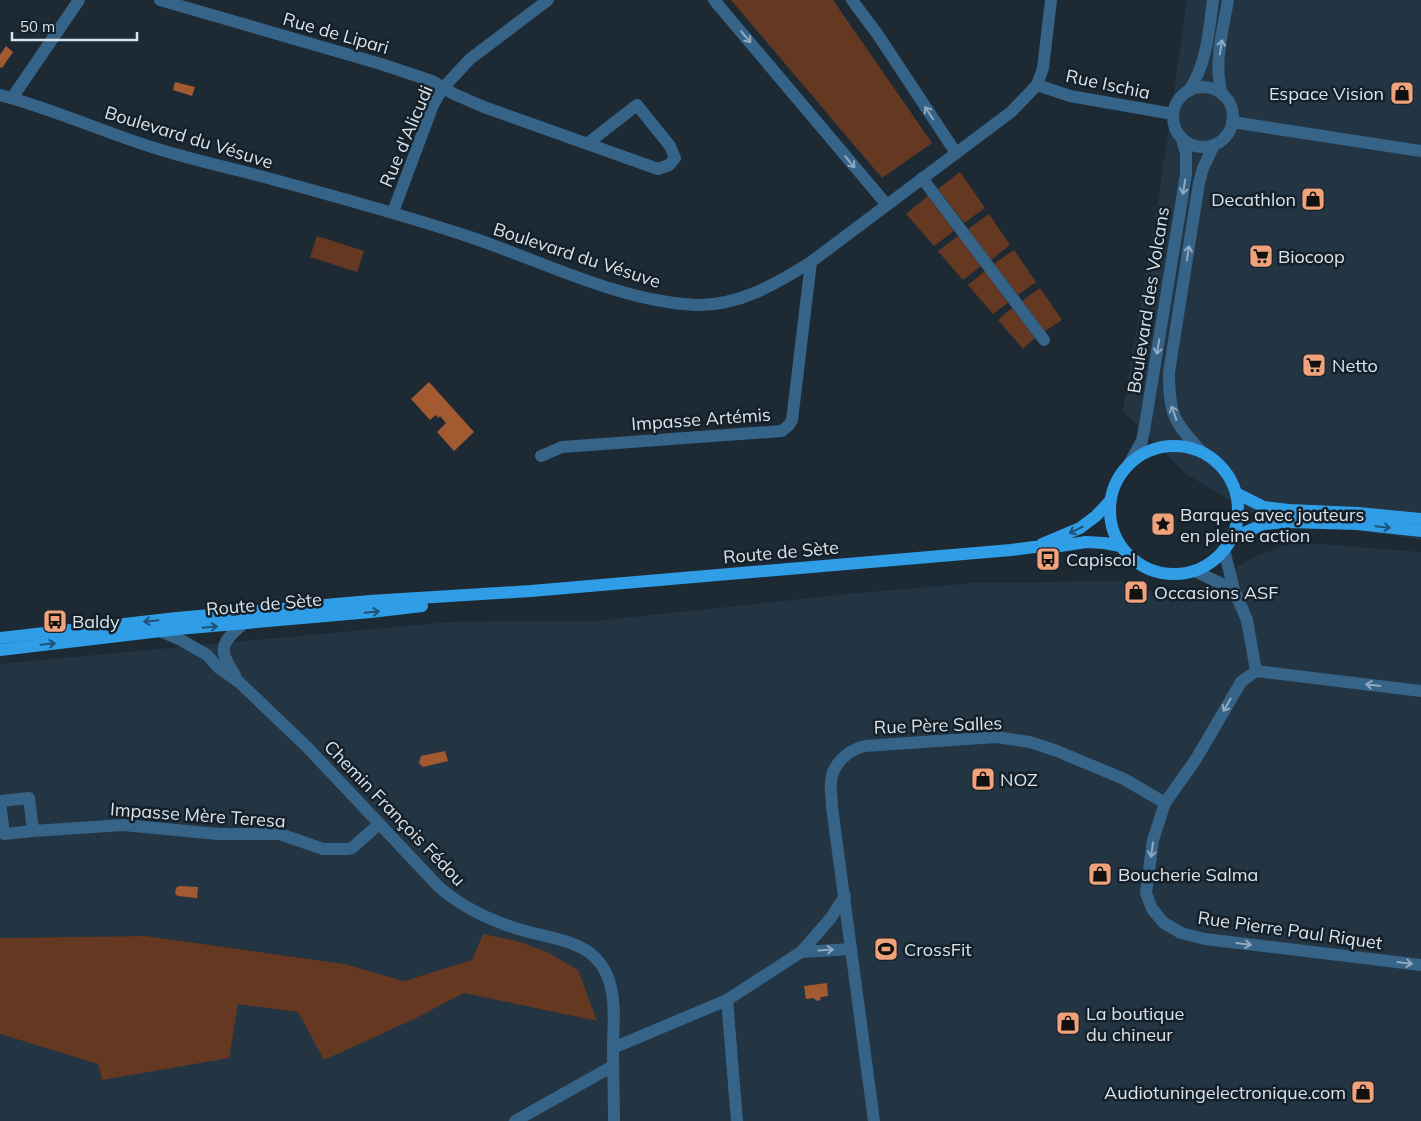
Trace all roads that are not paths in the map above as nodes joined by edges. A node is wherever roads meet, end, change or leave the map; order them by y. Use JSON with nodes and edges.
{"nodes":[{"id":1,"x":79,"y":0,"type":"edge"},
{"id":2,"x":160,"y":0,"type":"edge"},
{"id":3,"x":548,"y":0,"type":"edge"},
{"id":4,"x":714,"y":0,"type":"edge"},
{"id":5,"x":852,"y":0,"type":"edge"},
{"id":6,"x":1051,"y":0,"type":"edge"},
{"id":7,"x":1213,"y":0,"type":"edge"},
{"id":8,"x":1228,"y":0,"type":"edge"},
{"id":9,"x":1037,"y":85,"type":"junction"},
{"id":10,"x":443,"y":88,"type":"junction"},
{"id":11,"x":1189,"y":90,"type":"junction"},
{"id":12,"x":1222,"y":94,"type":"junction"},
{"id":13,"x":6,"y":97,"type":"edge"},
{"id":14,"x":1173,"y":114,"type":"junction"},
{"id":15,"x":1232,"y":122,"type":"junction"},
{"id":16,"x":1182,"y":139,"type":"junction"},
{"id":17,"x":588,"y":143,"type":"junction"},
{"id":18,"x":1214,"y":145,"type":"junction"},
{"id":19,"x":1421,"y":151,"type":"edge"},
{"id":20,"x":956,"y":153,"type":"junction"},
{"id":21,"x":922,"y":178,"type":"junction"},
{"id":22,"x":887,"y":205,"type":"junction"},
{"id":23,"x":393,"y":212,"type":"junction"},
{"id":24,"x":811,"y":262,"type":"junction"},
{"id":25,"x":1044,"y":340,"type":"dead end"},
{"id":26,"x":1202,"y":452,"type":"junction"},
{"id":27,"x":541,"y":456,"type":"dead end"},
{"id":28,"x":1129,"y":464,"type":"junction"},
{"id":29,"x":1236,"y":493,"type":"junction"},
{"id":30,"x":1110,"y":501,"type":"junction"},
{"id":31,"x":1421,"y":519,"type":"edge"},
{"id":32,"x":1421,"y":531,"type":"edge"},
{"id":33,"x":1232,"y":538,"type":"junction"},
{"id":34,"x":1120,"y":546,"type":"junction"},
{"id":35,"x":1034,"y":547,"type":"junction"},
{"id":36,"x":1224,"y":550,"type":"junction"},
{"id":37,"x":1194,"y":571,"type":"junction"},
{"id":38,"x":1234,"y":590,"type":"junction"},
{"id":39,"x":531,"y":591,"type":"junction"},
{"id":40,"x":243,"y":624,"type":"junction"},
{"id":41,"x":160,"y":631,"type":"junction"},
{"id":42,"x":0,"y":638,"type":"edge"},
{"id":43,"x":0,"y":650,"type":"edge"},
{"id":44,"x":1256,"y":671,"type":"junction"},
{"id":45,"x":239,"y":682,"type":"junction"},
{"id":46,"x":1421,"y":691,"type":"edge"},
{"id":47,"x":1165,"y":803,"type":"junction"},
{"id":48,"x":379,"y":824,"type":"junction"},
{"id":49,"x":33,"y":830,"type":"dead end"},
{"id":50,"x":845,"y":896,"type":"junction"},
{"id":51,"x":852,"y":949,"type":"junction"},
{"id":52,"x":801,"y":952,"type":"junction"},
{"id":53,"x":1421,"y":966,"type":"edge"},
{"id":54,"x":727,"y":1000,"type":"junction"},
{"id":55,"x":613,"y":1048,"type":"junction"},
{"id":56,"x":613,"y":1066,"type":"junction"},
{"id":57,"x":516,"y":1121,"type":"edge"},
{"id":58,"x":614,"y":1121,"type":"edge"},
{"id":59,"x":737,"y":1121,"type":"edge"},
{"id":60,"x":874,"y":1121,"type":"edge"}],
"edges":[{"from":1,"to":13,"type":"street"},
{"from":2,"to":10,"type":"street","name":"Rue de Lipari"},
{"from":3,"to":10,"type":"street","name":"Rue d'Alicudi"},
{"from":4,"to":22,"type":"street","one_way":true},
{"from":20,"to":5,"type":"street","one_way":true},
{"from":6,"to":9,"type":"street","name":"Boulevard du Vésuve"},
{"from":7,"to":11,"type":"street"},
{"from":12,"to":8,"type":"street","one_way":true},
{"from":9,"to":14,"type":"street","name":"Rue Ischia"},
{"from":9,"to":20,"type":"street","name":"Boulevard du Vésuve"},
{"from":10,"to":17,"type":"street","name":"Rue de Lipari"},
{"from":10,"to":23,"type":"street","name":"Rue d'Alicudi"},
{"from":11,"to":12,"type":"street"},
{"from":11,"to":14,"type":"street"},
{"from":12,"to":15,"type":"street"},
{"from":13,"to":23,"type":"street","name":"Boulevard du Vésuve"},
{"from":14,"to":16,"type":"street"},
{"from":15,"to":18,"type":"street"},
{"from":15,"to":19,"type":"street"},
{"from":16,"to":18,"type":"street"},
{"from":16,"to":28,"type":"street","name":"Boulevard des Volcans","one_way":true},
{"from":17,"to":17,"type":"street","name":"Rue de Lipari"},
{"from":26,"to":18,"type":"street","name":"Boulevard des Volcans","one_way":true},
{"from":20,"to":21,"type":"street","name":"Boulevard du Vésuve"},
{"from":21,"to":22,"type":"street","name":"Boulevard du Vésuve"},
{"from":21,"to":25,"type":"street"},
{"from":22,"to":24,"type":"street","name":"Boulevard du Vésuve"},
{"from":23,"to":24,"type":"street","name":"Boulevard du Vésuve"},
{"from":24,"to":27,"type":"street","name":"Impasse Artémis"},
{"from":26,"to":28,"type":"main road"},
{"from":26,"to":29,"type":"main road"},
{"from":28,"to":30,"type":"main road"},
{"from":29,"to":31,"type":"main road"},
{"from":29,"to":33,"type":"main road"},
{"from":30,"to":34,"type":"main road"},
{"from":30,"to":35,"type":"main road","name":"Route de Sète","one_way":true},
{"from":33,"to":32,"type":"main road","one_way":true},
{"from":33,"to":36,"type":"main road"},
{"from":34,"to":35,"type":"main road","name":"Route de Sète"},
{"from":34,"to":37,"type":"main road"},
{"from":35,"to":39,"type":"main road","name":"Route de Sète"},
{"from":36,"to":37,"type":"main road"},
{"from":36,"to":38,"type":"street"},
{"from":37,"to":38,"type":"street"},
{"from":38,"to":44,"type":"street"},
{"from":40,"to":39,"type":"main road","name":"Route de Sète","one_way":true},
{"from":39,"to":42,"type":"main road","name":"Route de Sète","one_way":true},
{"from":41,"to":40,"type":"main road","name":"Route de Sète","one_way":true},
{"from":40,"to":45,"type":"street","name":"Chemin François Fédou"},
{"from":43,"to":41,"type":"main road","name":"Route de Sète","one_way":true},
{"from":41,"to":45,"type":"street","name":"Chemin François Fédou"},
{"from":46,"to":44,"type":"street","one_way":true},
{"from":44,"to":47,"type":"street","name":"Rue Pierre Paul Riquet","one_way":true},
{"from":45,"to":48,"type":"street","name":"Chemin François Fédou"},
{"from":47,"to":50,"type":"street","name":"Rue Père Salles"},
{"from":47,"to":53,"type":"street","name":"Rue Pierre Paul Riquet","one_way":true},
{"from":48,"to":49,"type":"street","name":"Impasse Mère Teresa"},
{"from":48,"to":55,"type":"street","name":"Chemin François Fédou"},
{"from":50,"to":51,"type":"street","name":"Rue Père Salles"},
{"from":50,"to":52,"type":"street"},
{"from":52,"to":51,"type":"street","one_way":true},
{"from":51,"to":60,"type":"street","name":"Rue Père Salles"},
{"from":52,"to":54,"type":"street"},
{"from":54,"to":55,"type":"street"},
{"from":54,"to":59,"type":"street"},
{"from":55,"to":56,"type":"street","name":"Chemin François Fédou"},
{"from":56,"to":57,"type":"street"},
{"from":56,"to":58,"type":"street","name":"Chemin François Fédou"}]}
